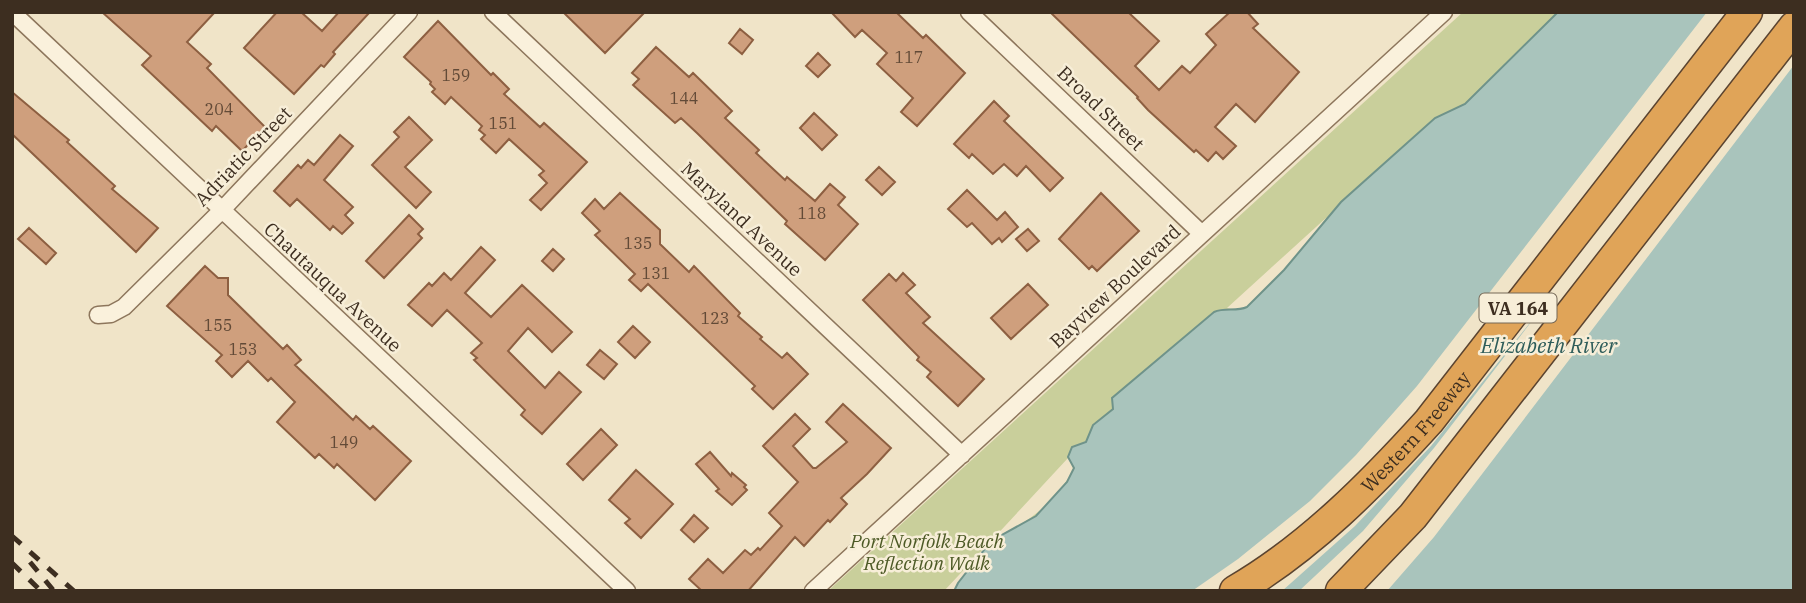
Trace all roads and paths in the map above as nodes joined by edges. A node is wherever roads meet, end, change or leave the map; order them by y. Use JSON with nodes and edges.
{"nodes":[{"id":1,"x":12,"y":12,"type":"edge"},
{"id":2,"x":409,"y":12,"type":"edge"},
{"id":3,"x":493,"y":12,"type":"edge"},
{"id":4,"x":969,"y":12,"type":"edge"},
{"id":5,"x":1444,"y":12,"type":"edge"},
{"id":6,"x":1747,"y":12,"type":"edge"},
{"id":7,"x":1794,"y":27,"type":"edge"},
{"id":8,"x":221,"y":211,"type":"junction"},
{"id":9,"x":1202,"y":234,"type":"junction"},
{"id":10,"x":98,"y":315,"type":"dead end"},
{"id":11,"x":962,"y":455,"type":"junction"},
{"id":12,"x":1246,"y":586,"type":"edge"},
{"id":13,"x":627,"y":591,"type":"edge"},
{"id":14,"x":813,"y":591,"type":"edge"},
{"id":15,"x":1342,"y":591,"type":"edge"}],
"edges":[{"from":1,"to":8,"type":"street","name":"Chautauqua Avenue"},
{"from":2,"to":8,"type":"street","name":"Adriatic Street"},
{"from":3,"to":11,"type":"street","name":"Maryland Avenue"},
{"from":4,"to":9,"type":"street","name":"Broad Street"},
{"from":5,"to":9,"type":"street","name":"Bayview Boulevard"},
{"from":6,"to":12,"type":"highway","name":"Western Freeway","number":"VA 164"},
{"from":7,"to":15,"type":"highway","number":"VA 164"},
{"from":8,"to":10,"type":"street","name":"Adriatic Street"},
{"from":8,"to":13,"type":"street","name":"Chautauqua Avenue"},
{"from":9,"to":11,"type":"street","name":"Bayview Boulevard"},
{"from":11,"to":14,"type":"street","name":"Bayview Boulevard"}]}
